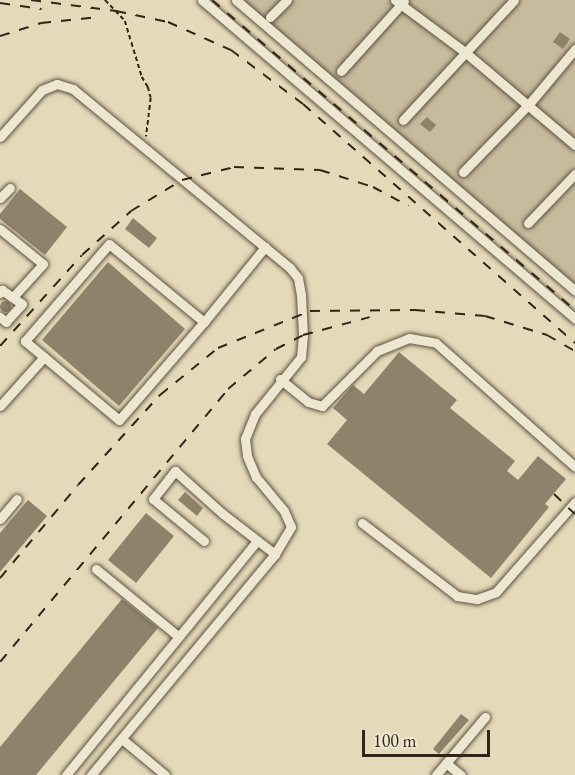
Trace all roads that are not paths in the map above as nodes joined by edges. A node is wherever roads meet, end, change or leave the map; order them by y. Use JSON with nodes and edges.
{"nodes":[{"id":1,"x":202,"y":0,"type":"edge"},
{"id":2,"x":236,"y":0,"type":"edge"},
{"id":3,"x":287,"y":0,"type":"edge"},
{"id":4,"x":513,"y":0,"type":"edge"},
{"id":5,"x":400,"y":1,"type":"edge"},
{"id":6,"x":270,"y":17,"type":"dead end"},
{"id":7,"x":575,"y":48,"type":"edge"},
{"id":8,"x":466,"y":53,"type":"junction"},
{"id":9,"x":341,"y":71,"type":"dead end"},
{"id":10,"x":528,"y":104,"type":"junction"},
{"id":11,"x":403,"y":120,"type":"dead end"},
{"id":12,"x":0,"y":137,"type":"edge"},
{"id":13,"x":575,"y":145,"type":"edge"},
{"id":14,"x":463,"y":172,"type":"dead end"},
{"id":15,"x":575,"y":174,"type":"edge"},
{"id":16,"x":10,"y":188,"type":"dead end"},
{"id":17,"x":0,"y":198,"type":"edge"},
{"id":18,"x":528,"y":223,"type":"dead end"},
{"id":19,"x":0,"y":230,"type":"edge"},
{"id":20,"x":265,"y":247,"type":"junction"},
{"id":21,"x":575,"y":291,"type":"edge"},
{"id":22,"x":0,"y":293,"type":"edge"},
{"id":23,"x":13,"y":297,"type":"junction"},
{"id":24,"x":0,"y":317,"type":"edge"},
{"id":25,"x":575,"y":319,"type":"edge"},
{"id":26,"x":204,"y":322,"type":"junction"},
{"id":27,"x":44,"y":357,"type":"junction"},
{"id":28,"x":280,"y":379,"type":"junction"},
{"id":29,"x":0,"y":406,"type":"edge"},
{"id":30,"x":575,"y":467,"type":"edge"},
{"id":31,"x":17,"y":499,"type":"dead end"},
{"id":32,"x":575,"y":502,"type":"edge"},
{"id":33,"x":0,"y":519,"type":"edge"},
{"id":34,"x":362,"y":523,"type":"dead end"},
{"id":35,"x":204,"y":541,"type":"dead end"},
{"id":36,"x":257,"y":541,"type":"junction"},
{"id":37,"x":275,"y":554,"type":"junction"},
{"id":38,"x":96,"y":569,"type":"dead end"},
{"id":39,"x":179,"y":637,"type":"junction"},
{"id":40,"x":485,"y":717,"type":"dead end"},
{"id":41,"x":122,"y":739,"type":"junction"},
{"id":42,"x":446,"y":763,"type":"junction"},
{"id":43,"x":66,"y":775,"type":"edge"},
{"id":44,"x":91,"y":775,"type":"edge"},
{"id":45,"x":165,"y":775,"type":"edge"},
{"id":46,"x":436,"y":775,"type":"edge"},
{"id":47,"x":460,"y":775,"type":"edge"}],
"edges":[{"from":1,"to":25,"type":"street"},
{"from":2,"to":21,"type":"street"},
{"from":3,"to":6,"type":"street"},
{"from":4,"to":8,"type":"street"},
{"from":5,"to":8,"type":"street"},
{"from":5,"to":9,"type":"street"},
{"from":7,"to":10,"type":"street"},
{"from":8,"to":10,"type":"street"},
{"from":8,"to":11,"type":"street"},
{"from":10,"to":13,"type":"street"},
{"from":10,"to":14,"type":"street"},
{"from":12,"to":20,"type":"street"},
{"from":15,"to":18,"type":"street"},
{"from":16,"to":17,"type":"street"},
{"from":19,"to":23,"type":"street"},
{"from":20,"to":26,"type":"street"},
{"from":20,"to":28,"type":"street"},
{"from":22,"to":23,"type":"street"},
{"from":23,"to":24,"type":"street"},
{"from":26,"to":27,"type":"street"},
{"from":26,"to":27,"type":"street"},
{"from":27,"to":29,"type":"street"},
{"from":28,"to":30,"type":"street"},
{"from":28,"to":37,"type":"street"},
{"from":31,"to":33,"type":"street"},
{"from":32,"to":34,"type":"street"},
{"from":35,"to":36,"type":"street"},
{"from":36,"to":37,"type":"street"},
{"from":36,"to":39,"type":"street"},
{"from":37,"to":41,"type":"street"},
{"from":38,"to":39,"type":"street"},
{"from":39,"to":43,"type":"street"},
{"from":40,"to":42,"type":"street"},
{"from":41,"to":44,"type":"street"},
{"from":41,"to":45,"type":"street"},
{"from":42,"to":46,"type":"street"},
{"from":42,"to":47,"type":"street"}]}
